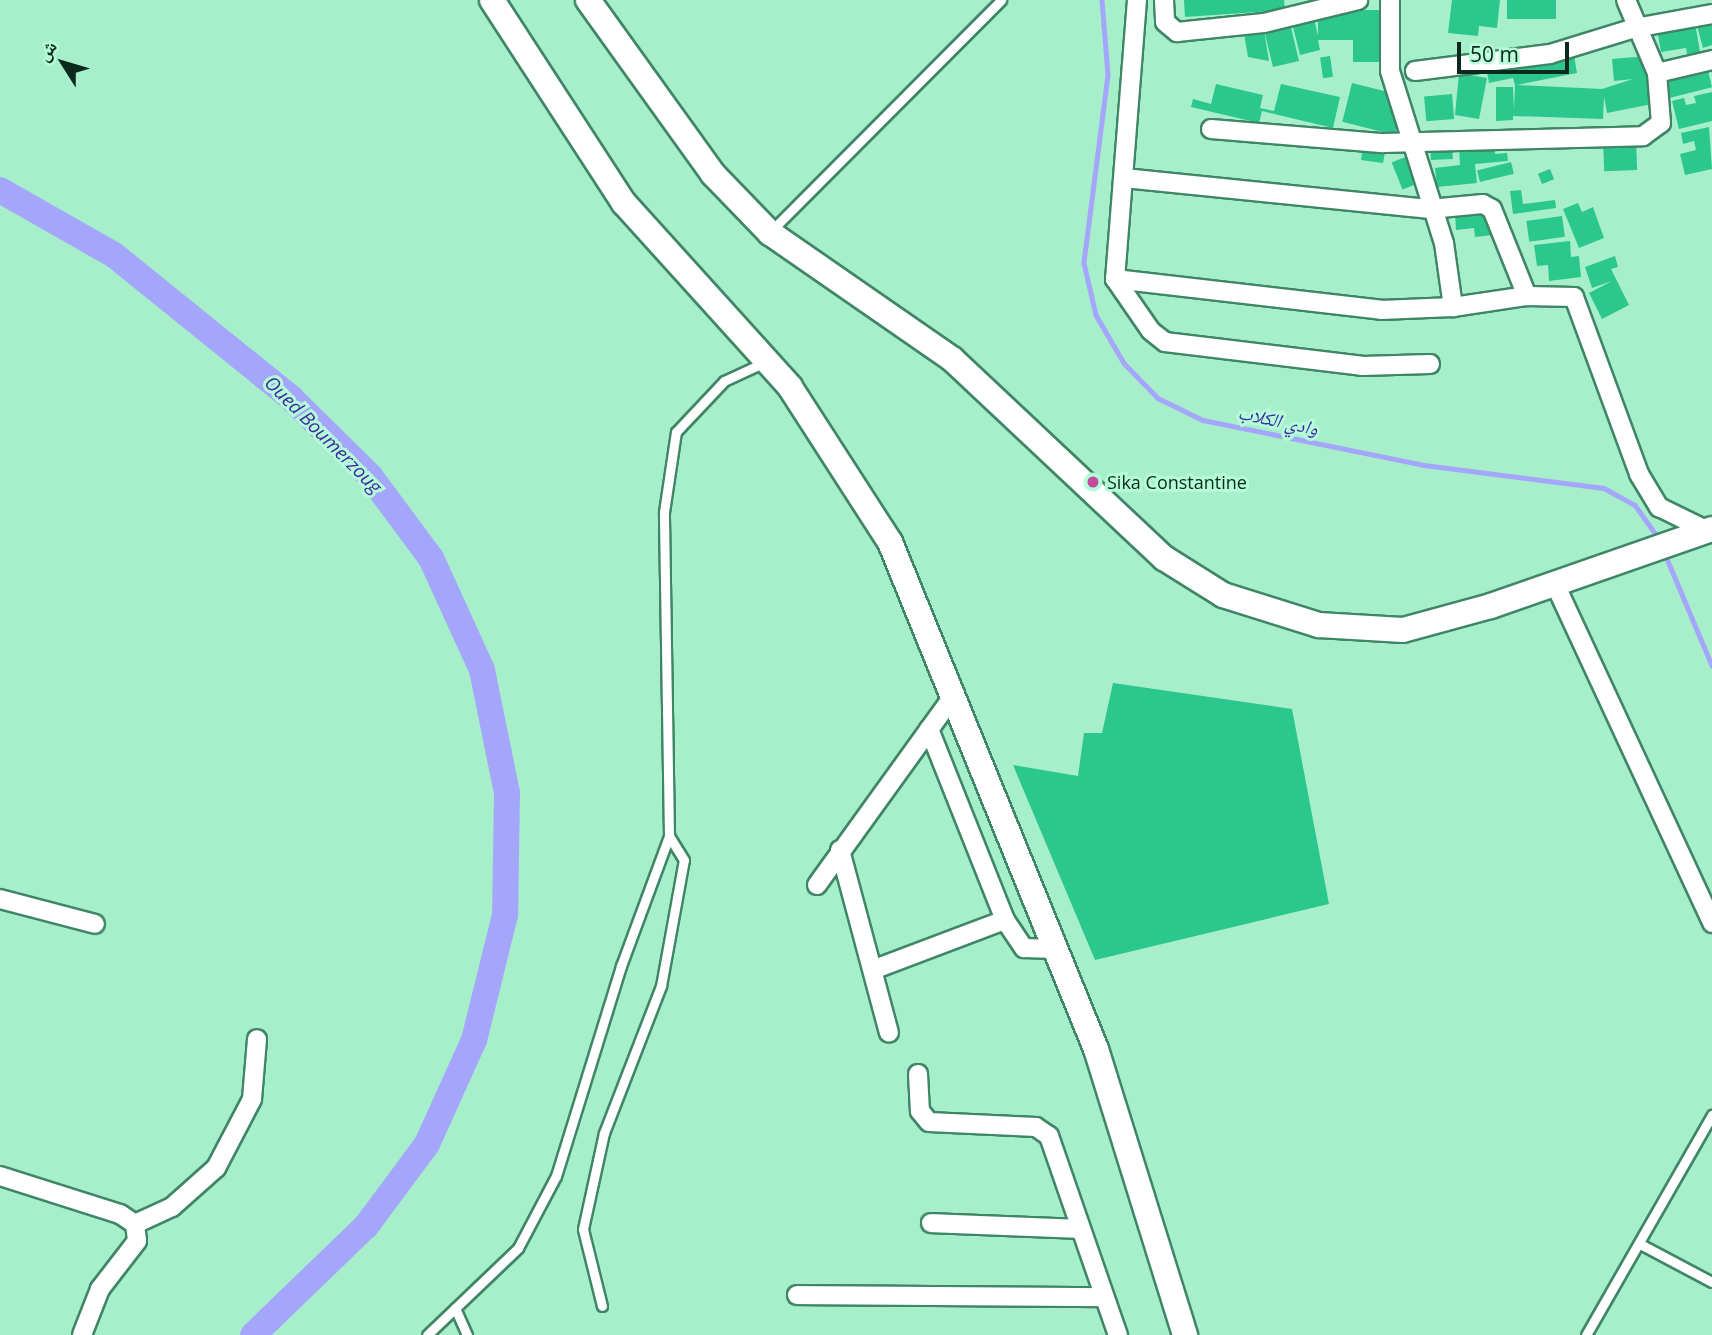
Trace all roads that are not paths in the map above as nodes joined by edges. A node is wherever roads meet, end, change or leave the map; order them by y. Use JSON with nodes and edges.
{"nodes":[{"id":1,"x":492,"y":0,"type":"edge"},
{"id":2,"x":588,"y":0,"type":"edge"},
{"id":3,"x":1002,"y":0,"type":"edge"},
{"id":4,"x":1137,"y":0,"type":"edge"},
{"id":5,"x":1164,"y":0,"type":"edge"},
{"id":6,"x":1358,"y":0,"type":"edge"},
{"id":7,"x":1390,"y":0,"type":"edge"},
{"id":8,"x":1626,"y":0,"type":"edge"},
{"id":9,"x":1712,"y":14,"type":"edge"},
{"id":10,"x":1635,"y":28,"type":"junction"},
{"id":11,"x":1712,"y":60,"type":"edge"},
{"id":12,"x":1415,"y":71,"type":"dead end"},
{"id":13,"x":1657,"y":73,"type":"junction"},
{"id":14,"x":1211,"y":130,"type":"dead end"},
{"id":15,"x":1412,"y":141,"type":"junction"},
{"id":16,"x":1124,"y":178,"type":"junction"},
{"id":17,"x":1430,"y":209,"type":"junction"},
{"id":18,"x":770,"y":233,"type":"junction"},
{"id":19,"x":1115,"y":279,"type":"junction"},
{"id":20,"x":1527,"y":296,"type":"junction"},
{"id":21,"x":1453,"y":307,"type":"junction"},
{"id":22,"x":768,"y":361,"type":"junction"},
{"id":23,"x":1430,"y":364,"type":"dead end"},
{"id":24,"x":1703,"y":531,"type":"edge"},
{"id":25,"x":1555,"y":584,"type":"junction"},
{"id":26,"x":954,"y":694,"type":"junction"},
{"id":27,"x":929,"y":729,"type":"junction"},
{"id":28,"x":669,"y":836,"type":"junction"},
{"id":29,"x":840,"y":850,"type":"junction"},
{"id":30,"x":817,"y":885,"type":"dead end"},
{"id":31,"x":0,"y":899,"type":"edge"},
{"id":32,"x":1005,"y":920,"type":"junction"},
{"id":33,"x":1712,"y":923,"type":"edge"},
{"id":34,"x":95,"y":924,"type":"dead end"},
{"id":35,"x":1055,"y":949,"type":"junction"},
{"id":36,"x":875,"y":969,"type":"junction"},
{"id":37,"x":888,"y":1033,"type":"dead end"},
{"id":38,"x":257,"y":1039,"type":"dead end"},
{"id":39,"x":918,"y":1073,"type":"dead end"},
{"id":40,"x":1712,"y":1115,"type":"edge"},
{"id":41,"x":0,"y":1176,"type":"edge"},
{"id":42,"x":931,"y":1223,"type":"dead end"},
{"id":43,"x":135,"y":1224,"type":"junction"},
{"id":44,"x":1079,"y":1229,"type":"junction"},
{"id":45,"x":1642,"y":1245,"type":"junction"},
{"id":46,"x":1712,"y":1282,"type":"edge"},
{"id":47,"x":797,"y":1295,"type":"dead end"},
{"id":48,"x":1104,"y":1297,"type":"junction"},
{"id":49,"x":602,"y":1306,"type":"dead end"},
{"id":50,"x":455,"y":1308,"type":"junction"},
{"id":51,"x":1180,"y":1334,"type":"edge"},
{"id":52,"x":82,"y":1335,"type":"edge"},
{"id":53,"x":427,"y":1335,"type":"edge"},
{"id":54,"x":467,"y":1335,"type":"edge"},
{"id":55,"x":1118,"y":1335,"type":"edge"},
{"id":56,"x":1586,"y":1335,"type":"edge"}],
"edges":[{"from":1,"to":22,"type":"street"},
{"from":2,"to":18,"type":"street"},
{"from":3,"to":18,"type":"lane"},
{"from":4,"to":16,"type":"street"},
{"from":5,"to":6,"type":"street"},
{"from":7,"to":15,"type":"street"},
{"from":8,"to":10,"type":"street"},
{"from":9,"to":10,"type":"street"},
{"from":10,"to":12,"type":"street"},
{"from":10,"to":13,"type":"street"},
{"from":11,"to":13,"type":"street"},
{"from":13,"to":15,"type":"street"},
{"from":14,"to":15,"type":"street"},
{"from":15,"to":17,"type":"street"},
{"from":16,"to":17,"type":"street"},
{"from":16,"to":19,"type":"street"},
{"from":17,"to":20,"type":"street"},
{"from":17,"to":21,"type":"street"},
{"from":18,"to":25,"type":"street"},
{"from":19,"to":21,"type":"street"},
{"from":19,"to":23,"type":"street"},
{"from":20,"to":21,"type":"street"},
{"from":20,"to":24,"type":"street"},
{"from":22,"to":26,"type":"street"},
{"from":22,"to":28,"type":"lane"},
{"from":24,"to":25,"type":"street"},
{"from":25,"to":33,"type":"street"},
{"from":26,"to":27,"type":"street"},
{"from":26,"to":35,"type":"street"},
{"from":27,"to":29,"type":"street"},
{"from":27,"to":32,"type":"street"},
{"from":28,"to":49,"type":"lane"},
{"from":28,"to":50,"type":"lane"},
{"from":29,"to":30,"type":"street"},
{"from":29,"to":36,"type":"street"},
{"from":31,"to":34,"type":"street"},
{"from":32,"to":35,"type":"street"},
{"from":32,"to":36,"type":"street"},
{"from":35,"to":51,"type":"street"},
{"from":36,"to":37,"type":"street"},
{"from":38,"to":43,"type":"street"},
{"from":39,"to":44,"type":"street"},
{"from":40,"to":45,"type":"lane"},
{"from":41,"to":43,"type":"street"},
{"from":42,"to":44,"type":"street"},
{"from":43,"to":52,"type":"street"},
{"from":44,"to":48,"type":"street"},
{"from":45,"to":46,"type":"lane"},
{"from":45,"to":56,"type":"lane"},
{"from":47,"to":48,"type":"street"},
{"from":48,"to":55,"type":"street"},
{"from":50,"to":53,"type":"lane"},
{"from":50,"to":54,"type":"lane"}]}
